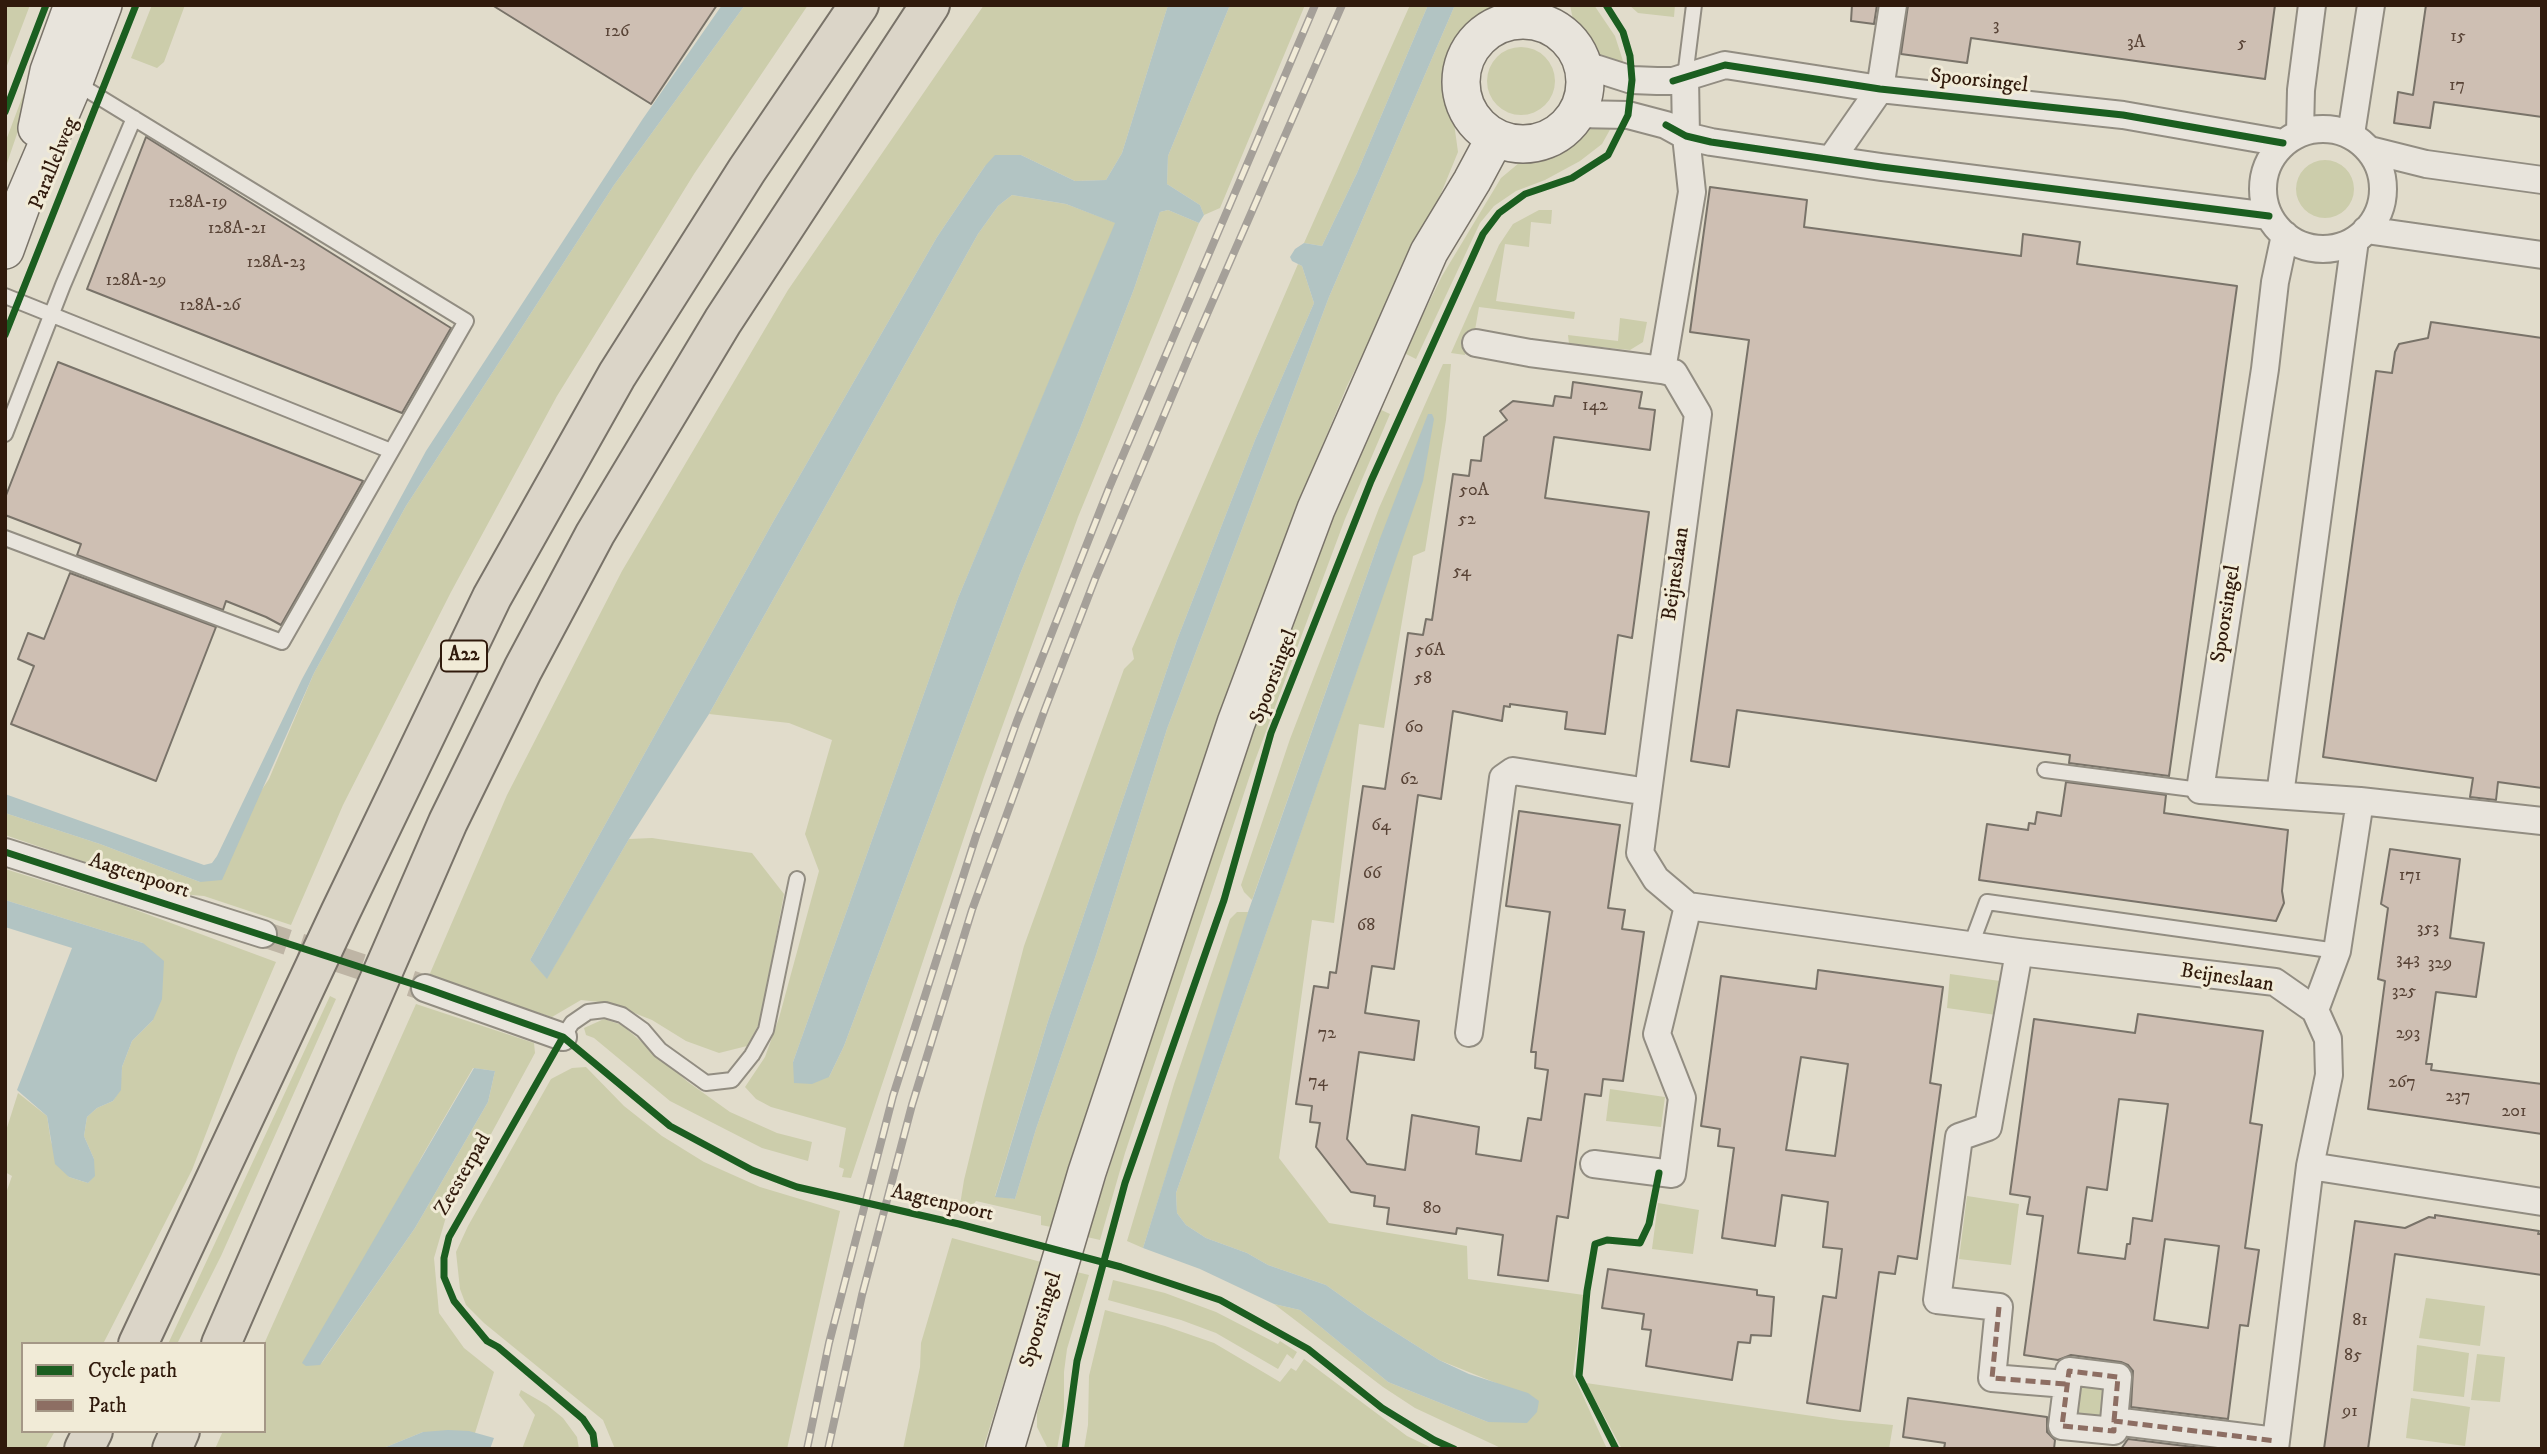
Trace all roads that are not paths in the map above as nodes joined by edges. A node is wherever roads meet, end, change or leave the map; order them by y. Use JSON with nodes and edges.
{"nodes":[{"id":1,"x":73,"y":5,"type":"edge"},
{"id":2,"x":103,"y":5,"type":"edge"},
{"id":3,"x":859,"y":5,"type":"edge"},
{"id":4,"x":930,"y":5,"type":"edge"},
{"id":5,"x":1694,"y":5,"type":"edge"},
{"id":6,"x":1893,"y":5,"type":"edge"},
{"id":7,"x":2312,"y":5,"type":"edge"},
{"id":8,"x":2371,"y":5,"type":"edge"},
{"id":9,"x":1540,"y":14,"type":"edge"},
{"id":10,"x":1582,"y":64,"type":"junction"},
{"id":11,"x":1685,"y":77,"type":"junction"},
{"id":12,"x":74,"y":82,"type":"junction"},
{"id":13,"x":1880,"y":89,"type":"junction"},
{"id":14,"x":1576,"y":114,"type":"junction"},
{"id":15,"x":134,"y":118,"type":"junction"},
{"id":16,"x":1686,"y":136,"type":"junction"},
{"id":17,"x":2292,"y":137,"type":"junction"},
{"id":18,"x":1495,"y":138,"type":"junction"},
{"id":19,"x":2360,"y":142,"type":"junction"},
{"id":20,"x":1832,"y":158,"type":"junction"},
{"id":21,"x":2542,"y":180,"type":"edge"},
{"id":22,"x":21,"y":206,"type":"junction"},
{"id":23,"x":2277,"y":226,"type":"junction"},
{"id":24,"x":2361,"y":235,"type":"junction"},
{"id":25,"x":5,"y":250,"type":"edge"},
{"id":26,"x":2542,"y":255,"type":"edge"},
{"id":27,"x":5,"y":296,"type":"edge"},
{"id":28,"x":53,"y":314,"type":"junction"},
{"id":29,"x":1476,"y":343,"type":"dead end"},
{"id":30,"x":1662,"y":370,"type":"junction"},
{"id":31,"x":5,"y":434,"type":"edge"},
{"id":32,"x":391,"y":451,"type":"junction"},
{"id":33,"x":5,"y":538,"type":"edge"},
{"id":34,"x":2045,"y":770,"type":"dead end"},
{"id":35,"x":2200,"y":790,"type":"junction"},
{"id":36,"x":1648,"y":792,"type":"junction"},
{"id":37,"x":2280,"y":795,"type":"junction"},
{"id":38,"x":2360,"y":801,"type":"junction"},
{"id":39,"x":2542,"y":821,"type":"edge"},
{"id":40,"x":5,"y":852,"type":"edge"},
{"id":41,"x":797,"y":879,"type":"dead end"},
{"id":42,"x":1688,"y":905,"type":"junction"},
{"id":43,"x":263,"y":934,"type":"tunnel mouth"},
{"id":44,"x":1971,"y":946,"type":"junction"},
{"id":45,"x":2337,"y":951,"type":"junction"},
{"id":46,"x":2019,"y":952,"type":"junction"},
{"id":47,"x":425,"y":988,"type":"tunnel mouth"},
{"id":48,"x":2315,"y":1010,"type":"junction"},
{"id":49,"x":1469,"y":1033,"type":"dead end"},
{"id":50,"x":563,"y":1037,"type":"joint"},
{"id":51,"x":1594,"y":1164,"type":"dead end"},
{"id":52,"x":2310,"y":1166,"type":"junction"},
{"id":53,"x":2542,"y":1202,"type":"edge"},
{"id":54,"x":139,"y":1342,"type":"edge"},
{"id":55,"x":222,"y":1342,"type":"edge"},
{"id":56,"x":2066,"y":1384,"type":"junction"},
{"id":57,"x":2115,"y":1421,"type":"junction"},
{"id":58,"x":92,"y":1433,"type":"edge"},
{"id":59,"x":179,"y":1433,"type":"edge"},
{"id":60,"x":2275,"y":1445,"type":"edge"},
{"id":61,"x":84,"y":1449,"type":"edge"},
{"id":62,"x":172,"y":1449,"type":"edge"},
{"id":63,"x":1005,"y":1449,"type":"edge"}],
"edges":[{"from":1,"to":22,"type":"main road","name":"Parallelweg"},
{"from":2,"to":12,"type":"main road","name":"Parallelweg"},
{"from":3,"to":54,"type":"highway","number":"A22"},
{"from":4,"to":55,"type":"highway","number":"A22"},
{"from":5,"to":11,"type":"lane"},
{"from":6,"to":13,"type":"street"},
{"from":7,"to":17,"type":"street","name":"Spoorsingel"},
{"from":8,"to":19,"type":"street"},
{"from":9,"to":10,"type":"main road"},
{"from":9,"to":18,"type":"main road"},
{"from":10,"to":11,"type":"street","name":"Spoorsingel"},
{"from":10,"to":14,"type":"main road"},
{"from":11,"to":13,"type":"street","name":"Spoorsingel"},
{"from":11,"to":16,"type":"street"},
{"from":12,"to":15,"type":"lane","name":"Parallelweg"},
{"from":12,"to":22,"type":"main road","name":"Parallelweg"},
{"from":13,"to":17,"type":"street","name":"Spoorsingel"},
{"from":13,"to":20,"type":"street"},
{"from":14,"to":16,"type":"street"},
{"from":14,"to":18,"type":"main road"},
{"from":15,"to":28,"type":"lane"},
{"from":15,"to":32,"type":"lane","name":"Parallelweg"},
{"from":16,"to":20,"type":"street"},
{"from":16,"to":30,"type":"street"},
{"from":17,"to":19,"type":"street","name":"Spoorsingel"},
{"from":17,"to":23,"type":"street","name":"Spoorsingel"},
{"from":18,"to":63,"type":"main road","name":"Spoorsingel"},
{"from":19,"to":21,"type":"street","name":"Spoorsingel"},
{"from":19,"to":24,"type":"street"},
{"from":20,"to":23,"type":"street"},
{"from":22,"to":25,"type":"main road","name":"Parallelweg"},
{"from":23,"to":24,"type":"street"},
{"from":23,"to":35,"type":"street","name":"Spoorsingel"},
{"from":24,"to":26,"type":"street"},
{"from":24,"to":37,"type":"street"},
{"from":27,"to":28,"type":"lane"},
{"from":28,"to":31,"type":"lane"},
{"from":28,"to":32,"type":"lane"},
{"from":29,"to":30,"type":"street"},
{"from":30,"to":36,"type":"street","name":"Beijneslaan"},
{"from":32,"to":33,"type":"lane","name":"Parallelweg"},
{"from":34,"to":35,"type":"lane"},
{"from":35,"to":37,"type":"street"},
{"from":36,"to":42,"type":"street","name":"Beijneslaan"},
{"from":36,"to":49,"type":"street"},
{"from":37,"to":38,"type":"street"},
{"from":38,"to":39,"type":"street"},
{"from":38,"to":45,"type":"street"},
{"from":40,"to":43,"type":"street","name":"Aagtenpoort"},
{"from":41,"to":50,"type":"lane"},
{"from":42,"to":44,"type":"street","name":"Beijneslaan"},
{"from":42,"to":51,"type":"street"},
{"from":44,"to":45,"type":"lane","name":"Beijneslaan"},
{"from":44,"to":46,"type":"street","name":"Beijneslaan"},
{"from":45,"to":48,"type":"street"},
{"from":46,"to":48,"type":"street","name":"Beijneslaan"},
{"from":46,"to":56,"type":"street"},
{"from":47,"to":50,"type":"street"},
{"from":48,"to":52,"type":"street"},
{"from":52,"to":53,"type":"street"},
{"from":52,"to":60,"type":"street"},
{"from":56,"to":57,"type":"street"},
{"from":56,"to":57,"type":"street"},
{"from":57,"to":60,"type":"street"},
{"from":58,"to":61,"type":"highway"},
{"from":59,"to":62,"type":"highway"}]}
